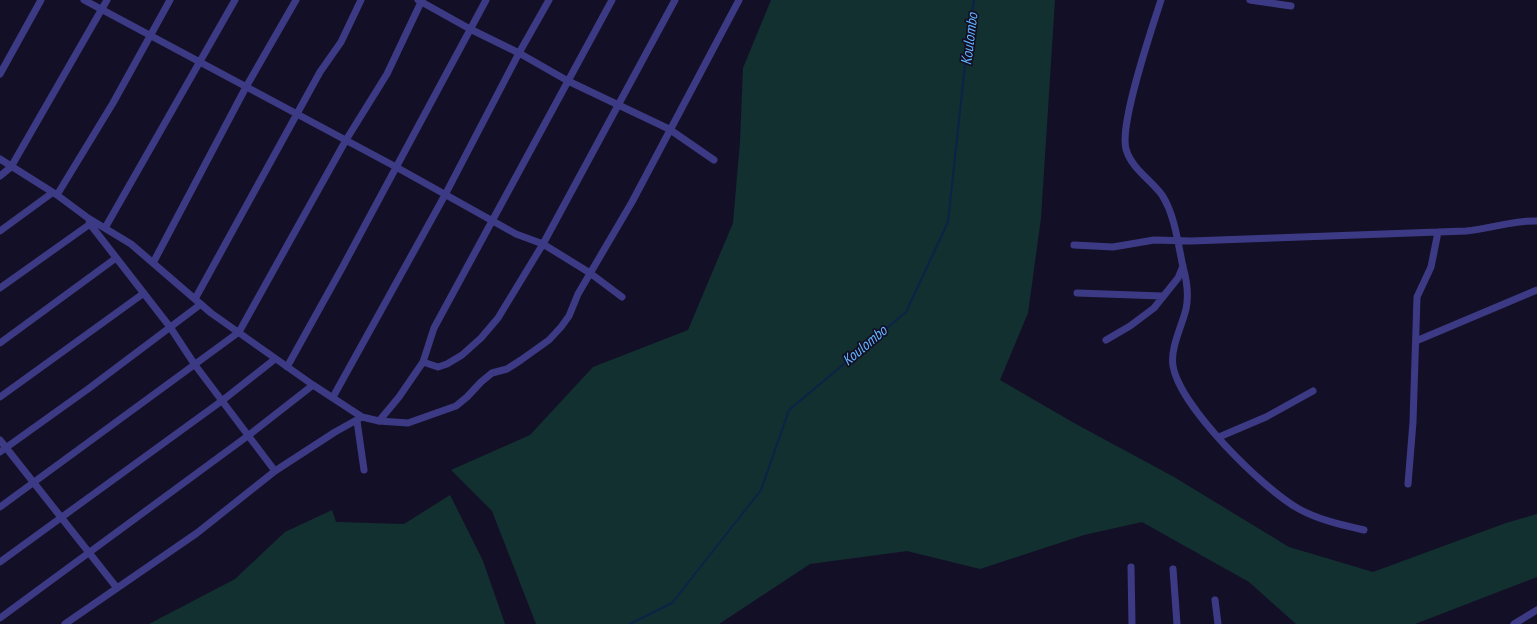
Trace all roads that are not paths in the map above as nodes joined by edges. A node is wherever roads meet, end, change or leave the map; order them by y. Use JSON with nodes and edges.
{"nodes":[{"id":1,"x":41,"y":0,"type":"edge"},
{"id":2,"x":84,"y":0,"type":"edge"},
{"id":3,"x":107,"y":0,"type":"edge"},
{"id":4,"x":170,"y":0,"type":"edge"},
{"id":5,"x":235,"y":0,"type":"edge"},
{"id":6,"x":296,"y":0,"type":"edge"},
{"id":7,"x":361,"y":0,"type":"edge"},
{"id":8,"x":420,"y":0,"type":"edge"},
{"id":9,"x":486,"y":0,"type":"edge"},
{"id":10,"x":549,"y":0,"type":"edge"},
{"id":11,"x":612,"y":0,"type":"edge"},
{"id":12,"x":675,"y":0,"type":"edge"},
{"id":13,"x":739,"y":0,"type":"edge"},
{"id":14,"x":1161,"y":0,"type":"edge"},
{"id":15,"x":1250,"y":0,"type":"edge"},
{"id":16,"x":1291,"y":6,"type":"dead end"},
{"id":17,"x":102,"y":10,"type":"junction"},
{"id":18,"x":470,"y":29,"type":"junction"},
{"id":19,"x":150,"y":36,"type":"junction"},
{"id":20,"x":519,"y":53,"type":"junction"},
{"id":21,"x":201,"y":63,"type":"junction"},
{"id":22,"x":0,"y":74,"type":"edge"},
{"id":23,"x":568,"y":81,"type":"junction"},
{"id":24,"x":246,"y":87,"type":"junction"},
{"id":25,"x":617,"y":105,"type":"junction"},
{"id":26,"x":297,"y":114,"type":"junction"},
{"id":27,"x":669,"y":129,"type":"junction"},
{"id":28,"x":346,"y":140,"type":"junction"},
{"id":29,"x":0,"y":159,"type":"edge"},
{"id":30,"x":714,"y":160,"type":"dead end"},
{"id":31,"x":11,"y":167,"type":"junction"},
{"id":32,"x":396,"y":167,"type":"junction"},
{"id":33,"x":0,"y":176,"type":"edge"},
{"id":34,"x":55,"y":194,"type":"junction"},
{"id":35,"x":445,"y":195,"type":"junction"},
{"id":36,"x":89,"y":221,"type":"junction"},
{"id":37,"x":492,"y":221,"type":"junction"},
{"id":38,"x":1537,"y":221,"type":"edge"},
{"id":39,"x":105,"y":228,"type":"junction"},
{"id":40,"x":0,"y":231,"type":"edge"},
{"id":41,"x":1438,"y":232,"type":"junction"},
{"id":42,"x":1177,"y":239,"type":"junction"},
{"id":43,"x":543,"y":244,"type":"junction"},
{"id":44,"x":1074,"y":245,"type":"dead end"},
{"id":45,"x":116,"y":258,"type":"junction"},
{"id":46,"x":153,"y":263,"type":"junction"},
{"id":47,"x":1183,"y":266,"type":"junction"},
{"id":48,"x":590,"y":273,"type":"junction"},
{"id":49,"x":0,"y":288,"type":"edge"},
{"id":50,"x":1537,"y":290,"type":"edge"},
{"id":51,"x":144,"y":293,"type":"junction"},
{"id":52,"x":1076,"y":293,"type":"dead end"},
{"id":53,"x":1162,"y":296,"type":"junction"},
{"id":54,"x":622,"y":297,"type":"dead end"},
{"id":55,"x":198,"y":301,"type":"junction"},
{"id":56,"x":170,"y":327,"type":"junction"},
{"id":57,"x":239,"y":332,"type":"junction"},
{"id":58,"x":1106,"y":340,"type":"dead end"},
{"id":59,"x":1416,"y":341,"type":"junction"},
{"id":60,"x":0,"y":343,"type":"edge"},
{"id":61,"x":275,"y":359,"type":"junction"},
{"id":62,"x":423,"y":362,"type":"junction"},
{"id":63,"x":195,"y":365,"type":"junction"},
{"id":64,"x":287,"y":367,"type":"junction"},
{"id":65,"x":313,"y":385,"type":"junction"},
{"id":66,"x":1313,"y":391,"type":"dead end"},
{"id":67,"x":0,"y":397,"type":"edge"},
{"id":68,"x":333,"y":397,"type":"junction"},
{"id":69,"x":223,"y":400,"type":"junction"},
{"id":70,"x":359,"y":419,"type":"junction"},
{"id":71,"x":380,"y":420,"type":"junction"},
{"id":72,"x":249,"y":435,"type":"junction"},
{"id":73,"x":1219,"y":437,"type":"junction"},
{"id":74,"x":0,"y":440,"type":"edge"},
{"id":75,"x":3,"y":450,"type":"edge"},
{"id":76,"x":364,"y":470,"type":"dead end"},
{"id":77,"x":276,"y":471,"type":"junction"},
{"id":78,"x":33,"y":481,"type":"junction"},
{"id":79,"x":1408,"y":484,"type":"dead end"},
{"id":80,"x":0,"y":507,"type":"edge"},
{"id":81,"x":61,"y":517,"type":"junction"},
{"id":82,"x":1364,"y":530,"type":"dead end"},
{"id":83,"x":88,"y":552,"type":"junction"},
{"id":84,"x":0,"y":562,"type":"edge"},
{"id":85,"x":1131,"y":567,"type":"dead end"},
{"id":86,"x":1173,"y":569,"type":"dead end"},
{"id":87,"x":117,"y":588,"type":"junction"},
{"id":88,"x":1216,"y":600,"type":"dead end"},
{"id":89,"x":1537,"y":610,"type":"edge"},
{"id":90,"x":0,"y":618,"type":"edge"},
{"id":91,"x":66,"y":624,"type":"edge"},
{"id":92,"x":1132,"y":624,"type":"edge"},
{"id":93,"x":1178,"y":624,"type":"edge"},
{"id":94,"x":1218,"y":624,"type":"edge"},
{"id":95,"x":1514,"y":624,"type":"edge"}],
"edges":[{"from":1,"to":22,"type":"street"},
{"from":2,"to":17,"type":"street"},
{"from":3,"to":17,"type":"street"},
{"from":4,"to":19,"type":"street"},
{"from":5,"to":21,"type":"street"},
{"from":6,"to":24,"type":"street"},
{"from":7,"to":26,"type":"street"},
{"from":8,"to":18,"type":"street"},
{"from":8,"to":28,"type":"street"},
{"from":9,"to":18,"type":"street"},
{"from":10,"to":20,"type":"street"},
{"from":11,"to":23,"type":"street"},
{"from":12,"to":25,"type":"street"},
{"from":13,"to":27,"type":"street"},
{"from":14,"to":42,"type":"street"},
{"from":15,"to":16,"type":"street"},
{"from":17,"to":19,"type":"street"},
{"from":17,"to":31,"type":"street"},
{"from":18,"to":20,"type":"street"},
{"from":18,"to":32,"type":"street"},
{"from":19,"to":21,"type":"street"},
{"from":19,"to":34,"type":"street"},
{"from":20,"to":23,"type":"street"},
{"from":20,"to":35,"type":"street"},
{"from":21,"to":24,"type":"street"},
{"from":21,"to":39,"type":"street"},
{"from":23,"to":25,"type":"street"},
{"from":23,"to":37,"type":"street"},
{"from":24,"to":26,"type":"street"},
{"from":24,"to":46,"type":"street"},
{"from":25,"to":27,"type":"street"},
{"from":25,"to":43,"type":"street"},
{"from":26,"to":28,"type":"street"},
{"from":26,"to":55,"type":"street"},
{"from":27,"to":30,"type":"street"},
{"from":27,"to":48,"type":"street"},
{"from":28,"to":32,"type":"street"},
{"from":28,"to":57,"type":"street"},
{"from":29,"to":31,"type":"street"},
{"from":31,"to":33,"type":"street"},
{"from":31,"to":34,"type":"street"},
{"from":32,"to":35,"type":"street"},
{"from":32,"to":64,"type":"street"},
{"from":34,"to":36,"type":"street"},
{"from":34,"to":40,"type":"street"},
{"from":35,"to":37,"type":"street"},
{"from":35,"to":68,"type":"street"},
{"from":36,"to":39,"type":"street"},
{"from":36,"to":45,"type":"street"},
{"from":36,"to":49,"type":"street"},
{"from":37,"to":43,"type":"street"},
{"from":37,"to":62,"type":"street"},
{"from":38,"to":41,"type":"street"},
{"from":39,"to":46,"type":"street"},
{"from":41,"to":42,"type":"street"},
{"from":41,"to":59,"type":"street"},
{"from":42,"to":44,"type":"street"},
{"from":42,"to":47,"type":"street"},
{"from":43,"to":48,"type":"street"},
{"from":43,"to":62,"type":"street"},
{"from":45,"to":51,"type":"street"},
{"from":45,"to":60,"type":"street"},
{"from":46,"to":55,"type":"street"},
{"from":47,"to":53,"type":"street"},
{"from":47,"to":73,"type":"street"},
{"from":48,"to":54,"type":"street"},
{"from":48,"to":71,"type":"street"},
{"from":50,"to":59,"type":"street"},
{"from":51,"to":56,"type":"street"},
{"from":51,"to":67,"type":"street"},
{"from":52,"to":53,"type":"street"},
{"from":53,"to":58,"type":"street"},
{"from":55,"to":56,"type":"street"},
{"from":55,"to":57,"type":"street"},
{"from":56,"to":63,"type":"street"},
{"from":56,"to":75,"type":"street"},
{"from":57,"to":61,"type":"street"},
{"from":57,"to":63,"type":"street"},
{"from":59,"to":79,"type":"street"},
{"from":61,"to":64,"type":"street"},
{"from":61,"to":69,"type":"street"},
{"from":62,"to":71,"type":"street"},
{"from":63,"to":69,"type":"street"},
{"from":63,"to":78,"type":"street"},
{"from":64,"to":65,"type":"street"},
{"from":65,"to":68,"type":"street"},
{"from":65,"to":72,"type":"street"},
{"from":66,"to":73,"type":"street"},
{"from":68,"to":70,"type":"street"},
{"from":69,"to":72,"type":"street"},
{"from":69,"to":81,"type":"street"},
{"from":70,"to":71,"type":"street"},
{"from":70,"to":76,"type":"street"},
{"from":70,"to":77,"type":"street"},
{"from":72,"to":77,"type":"street"},
{"from":72,"to":83,"type":"street"},
{"from":73,"to":82,"type":"street"},
{"from":74,"to":75,"type":"street"},
{"from":75,"to":78,"type":"street"},
{"from":77,"to":87,"type":"street"},
{"from":78,"to":80,"type":"street"},
{"from":78,"to":81,"type":"street"},
{"from":81,"to":83,"type":"street"},
{"from":81,"to":84,"type":"street"},
{"from":83,"to":87,"type":"street"},
{"from":83,"to":90,"type":"street"},
{"from":85,"to":92,"type":"street"},
{"from":86,"to":93,"type":"street"},
{"from":87,"to":91,"type":"street"},
{"from":88,"to":94,"type":"street"},
{"from":89,"to":95,"type":"street"}]}
